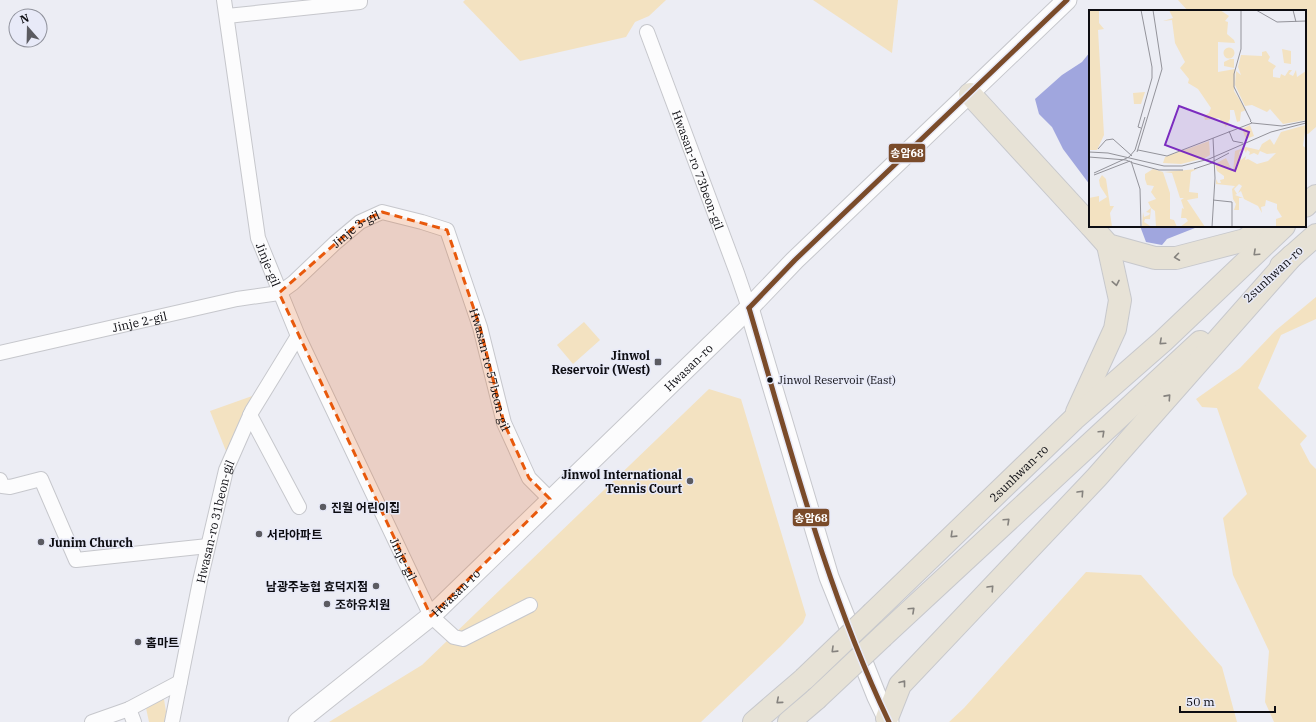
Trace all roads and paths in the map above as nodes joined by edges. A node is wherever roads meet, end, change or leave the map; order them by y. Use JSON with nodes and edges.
{"nodes":[{"id":1,"x":224,"y":0,"type":"edge"},
{"id":2,"x":1067,"y":0,"type":"edge"},
{"id":3,"x":360,"y":1,"type":"edge"},
{"id":4,"x":227,"y":16,"type":"junction"},
{"id":5,"x":647,"y":32,"type":"dead end"},
{"id":6,"x":970,"y":94,"type":"junction"},
{"id":7,"x":1316,"y":189,"type":"edge"},
{"id":8,"x":1306,"y":196,"type":"edge"},
{"id":9,"x":1316,"y":196,"type":"edge"},
{"id":10,"x":1306,"y":205,"type":"edge"},
{"id":11,"x":1089,"y":225,"type":"edge"},
{"id":12,"x":1091,"y":227,"type":"edge"},
{"id":13,"x":1263,"y":227,"type":"edge"},
{"id":14,"x":1283,"y":227,"type":"edge"},
{"id":15,"x":447,"y":230,"type":"joint"},
{"id":16,"x":1316,"y":235,"type":"edge"},
{"id":17,"x":1112,"y":246,"type":"junction"},
{"id":18,"x":1292,"y":256,"type":"junction"},
{"id":19,"x":279,"y":293,"type":"junction"},
{"id":20,"x":749,"y":308,"type":"junction"},
{"id":21,"x":298,"y":336,"type":"junction"},
{"id":22,"x":0,"y":353,"type":"edge"},
{"id":23,"x":250,"y":415,"type":"junction"},
{"id":24,"x":1074,"y":419,"type":"junction"},
{"id":25,"x":0,"y":480,"type":"edge"},
{"id":26,"x":550,"y":499,"type":"junction"},
{"id":27,"x":299,"y":506,"type":"dead end"},
{"id":28,"x":208,"y":546,"type":"junction"},
{"id":29,"x":530,"y":605,"type":"dead end"},
{"id":30,"x":431,"y":616,"type":"junction"},
{"id":31,"x":180,"y":682,"type":"junction"},
{"id":32,"x":129,"y":709,"type":"junction"},
{"id":33,"x":888,"y":720,"type":"edge"},
{"id":34,"x":92,"y":722,"type":"edge"},
{"id":35,"x":134,"y":722,"type":"edge"},
{"id":36,"x":172,"y":722,"type":"edge"},
{"id":37,"x":298,"y":722,"type":"edge"},
{"id":38,"x":754,"y":722,"type":"edge"},
{"id":39,"x":790,"y":722,"type":"edge"}],
"edges":[{"from":1,"to":4,"type":"street","name":"Jinje-gil"},
{"from":2,"to":6,"type":"main road","name":"Hwasan-ro"},
{"from":3,"to":4,"type":"street"},
{"from":4,"to":19,"type":"street","name":"Jinje-gil"},
{"from":5,"to":20,"type":"street","name":"Hwasan-ro 73beon-gil"},
{"from":6,"to":11,"type":"highway"},
{"from":6,"to":20,"type":"main road","name":"Hwasan-ro"},
{"from":7,"to":8,"type":"highway"},
{"from":9,"to":10,"type":"highway"},
{"from":12,"to":17,"type":"highway"},
{"from":13,"to":17,"type":"highway","one_way":true},
{"from":14,"to":24,"type":"highway","name":"2sunhwan-ro","one_way":true},
{"from":15,"to":19,"type":"street","name":"Jinje 3-gil"},
{"from":15,"to":26,"type":"street","name":"Hwasan-ro 57beon-gil"},
{"from":16,"to":18,"type":"highway","name":"2sunhwan-ro"},
{"from":17,"to":24,"type":"highway","one_way":true},
{"from":33,"to":18,"type":"highway","one_way":true},
{"from":39,"to":18,"type":"highway","name":"2sunhwan-ro","one_way":true,"bridge":true},
{"from":19,"to":21,"type":"street","name":"Jinje-gil"},
{"from":19,"to":22,"type":"street","name":"Jinje 2-gil"},
{"from":20,"to":26,"type":"main road","name":"Hwasan-ro"},
{"from":20,"to":33,"type":"main road"},
{"from":21,"to":23,"type":"street","name":"Hwasan-ro 31beon-gil"},
{"from":21,"to":30,"type":"street","name":"Jinje-gil"},
{"from":23,"to":27,"type":"street"},
{"from":23,"to":28,"type":"street","name":"Hwasan-ro 31beon-gil"},
{"from":24,"to":38,"type":"highway","name":"2sunhwan-ro","one_way":true,"bridge":true},
{"from":25,"to":28,"type":"street"},
{"from":26,"to":30,"type":"main road","name":"Hwasan-ro"},
{"from":28,"to":31,"type":"street","name":"Hwasan-ro 31beon-gil"},
{"from":29,"to":30,"type":"street"},
{"from":30,"to":37,"type":"main road","name":"Hwasan-ro"},
{"from":31,"to":32,"type":"street"},
{"from":31,"to":36,"type":"street","name":"Hwasan-ro 31beon-gil"},
{"from":32,"to":34,"type":"street"},
{"from":32,"to":35,"type":"street"}]}
